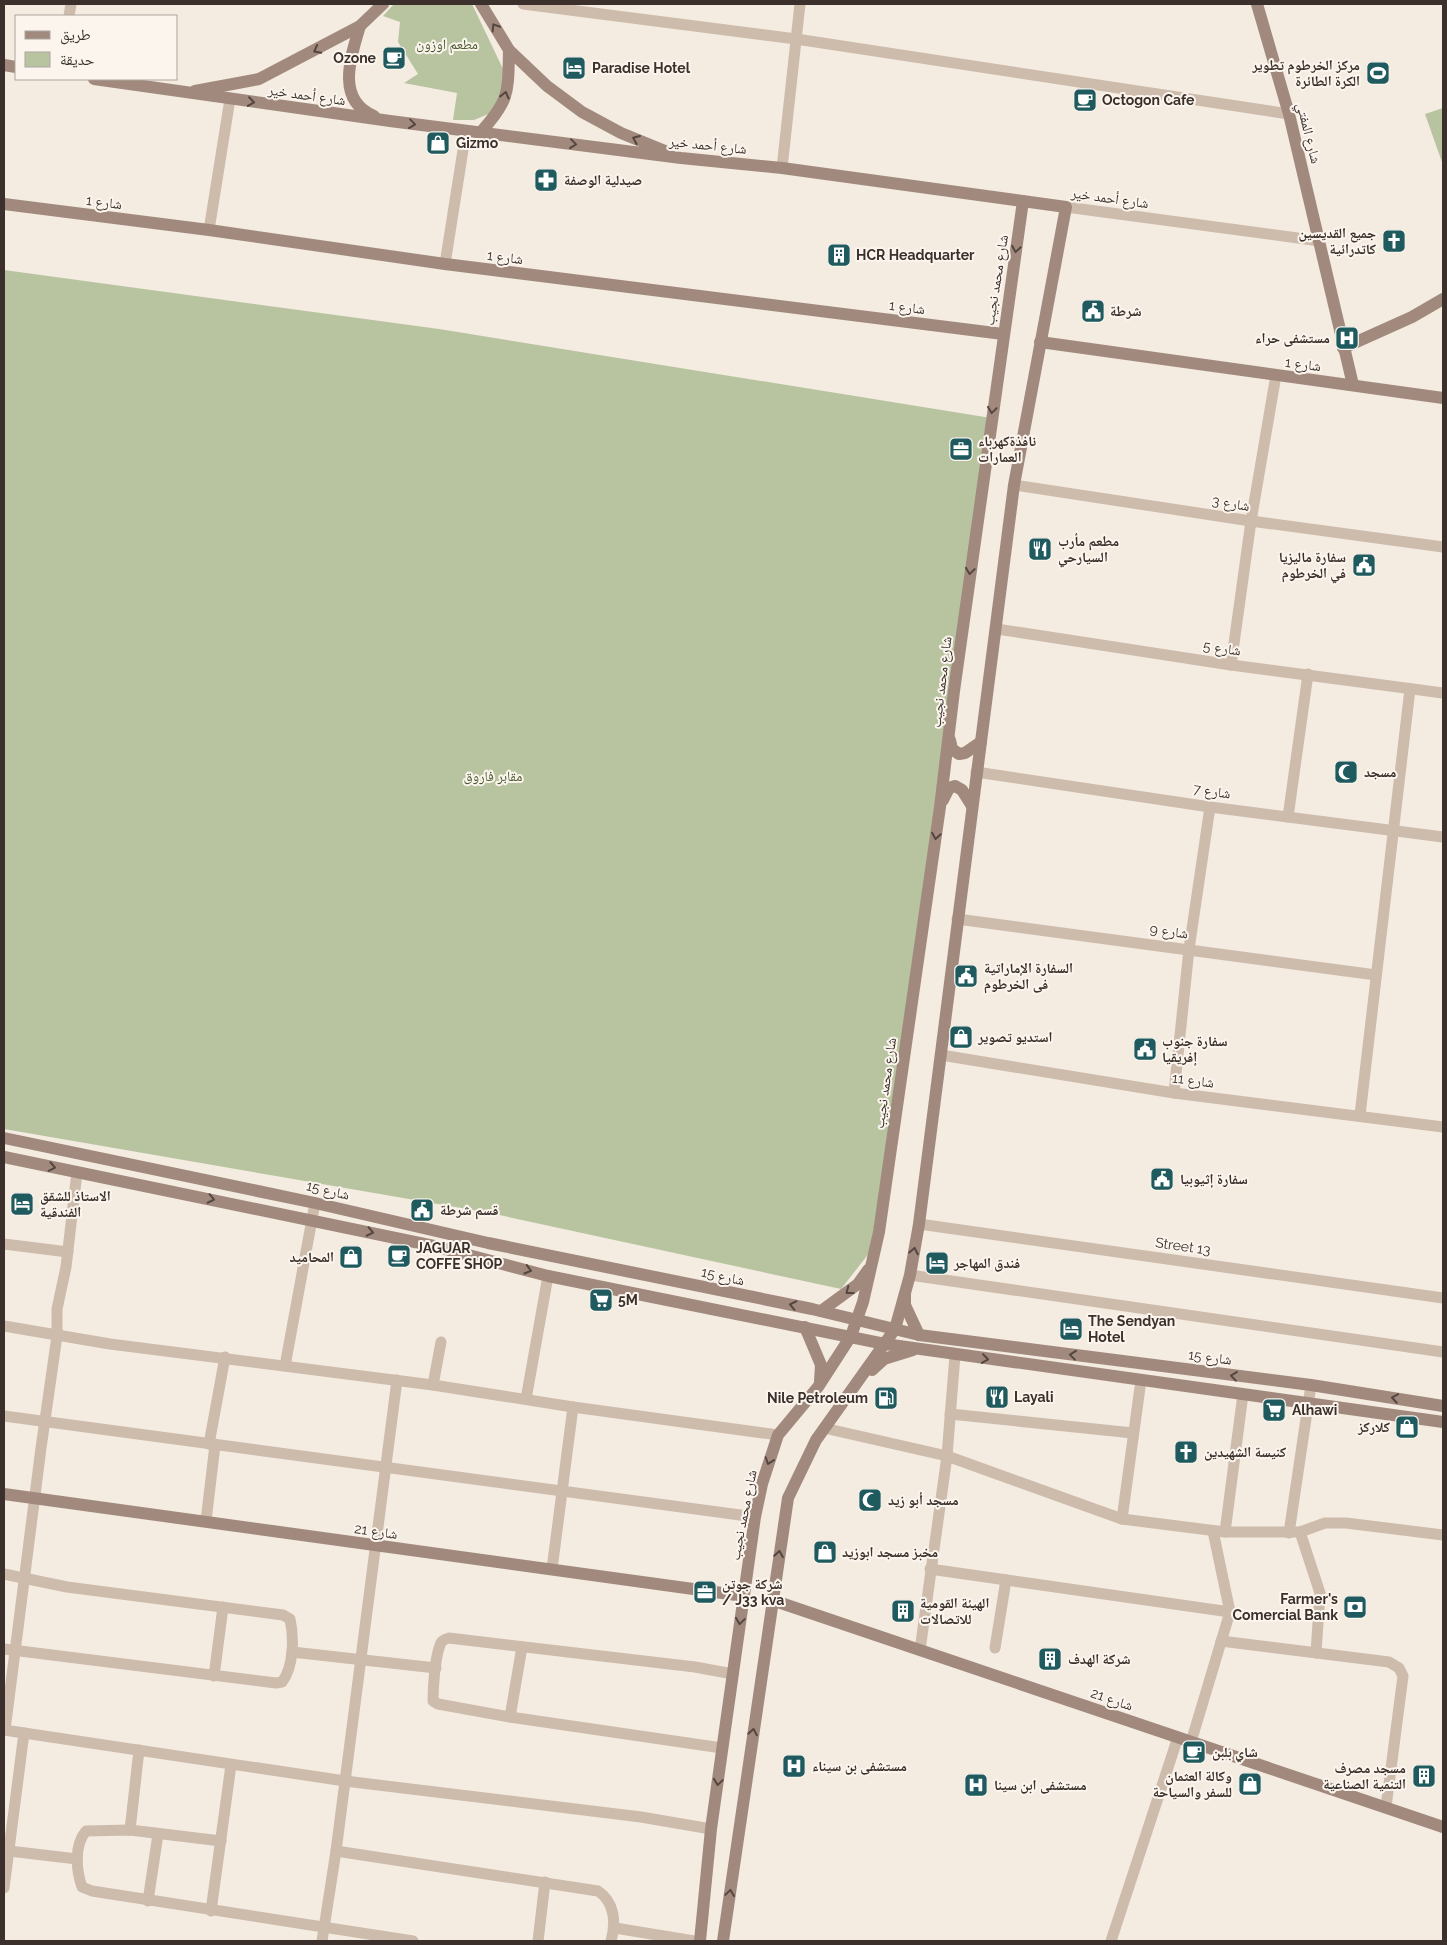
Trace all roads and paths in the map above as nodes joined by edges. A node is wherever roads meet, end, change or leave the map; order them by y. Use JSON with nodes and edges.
{"nodes":[{"id":1,"x":383,"y":4,"type":"edge"},
{"id":2,"x":481,"y":4,"type":"edge"},
{"id":3,"x":524,"y":4,"type":"edge"},
{"id":4,"x":800,"y":4,"type":"edge"},
{"id":5,"x":1257,"y":4,"type":"edge"},
{"id":6,"x":360,"y":26,"type":"junction"},
{"id":7,"x":796,"y":39,"type":"junction"},
{"id":8,"x":509,"y":50,"type":"junction"},
{"id":9,"x":100,"y":80,"type":"edge"},
{"id":10,"x":185,"y":93,"type":"junction"},
{"id":11,"x":230,"y":99,"type":"junction"},
{"id":12,"x":1289,"y":114,"type":"junction"},
{"id":13,"x":390,"y":121,"type":"junction"},
{"id":14,"x":466,"y":131,"type":"junction"},
{"id":15,"x":480,"y":132,"type":"junction"},
{"id":16,"x":681,"y":158,"type":"junction"},
{"id":17,"x":782,"y":168,"type":"junction"},
{"id":18,"x":1023,"y":201,"type":"junction"},
{"id":19,"x":4,"y":204,"type":"edge"},
{"id":20,"x":1066,"y":207,"type":"junction"},
{"id":21,"x":209,"y":230,"type":"junction"},
{"id":22,"x":1320,"y":241,"type":"junction"},
{"id":23,"x":445,"y":264,"type":"junction"},
{"id":24,"x":1443,"y":299,"type":"edge"},
{"id":25,"x":1003,"y":334,"type":"junction"},
{"id":26,"x":1040,"y":342,"type":"junction"},
{"id":27,"x":1343,"y":348,"type":"junction"},
{"id":28,"x":1276,"y":375,"type":"junction"},
{"id":29,"x":1353,"y":385,"type":"junction"},
{"id":30,"x":1443,"y":398,"type":"edge"},
{"id":31,"x":1014,"y":486,"type":"junction"},
{"id":32,"x":1251,"y":521,"type":"junction"},
{"id":33,"x":1443,"y":547,"type":"edge"},
{"id":34,"x":997,"y":629,"type":"junction"},
{"id":35,"x":1231,"y":665,"type":"junction"},
{"id":36,"x":1308,"y":674,"type":"junction"},
{"id":37,"x":1410,"y":689,"type":"junction"},
{"id":38,"x":1443,"y":693,"type":"edge"},
{"id":39,"x":949,"y":737,"type":"junction"},
{"id":40,"x":981,"y":742,"type":"junction"},
{"id":41,"x":976,"y":772,"type":"junction"},
{"id":42,"x":972,"y":806,"type":"junction"},
{"id":43,"x":1210,"y":806,"type":"junction"},
{"id":44,"x":940,"y":807,"type":"junction"},
{"id":45,"x":1288,"y":817,"type":"junction"},
{"id":46,"x":1394,"y":831,"type":"junction"},
{"id":47,"x":1443,"y":837,"type":"edge"},
{"id":48,"x":957,"y":919,"type":"junction"},
{"id":49,"x":1189,"y":949,"type":"junction"},
{"id":50,"x":1376,"y":974,"type":"junction"},
{"id":51,"x":941,"y":1055,"type":"junction"},
{"id":52,"x":1174,"y":1093,"type":"junction"},
{"id":53,"x":1360,"y":1115,"type":"junction"},
{"id":54,"x":1443,"y":1127,"type":"edge"},
{"id":55,"x":4,"y":1138,"type":"edge"},
{"id":56,"x":4,"y":1157,"type":"edge"},
{"id":57,"x":77,"y":1172,"type":"junction"},
{"id":58,"x":315,"y":1203,"type":"junction"},
{"id":59,"x":312,"y":1220,"type":"junction"},
{"id":60,"x":919,"y":1224,"type":"junction"},
{"id":61,"x":4,"y":1244,"type":"edge"},
{"id":62,"x":68,"y":1252,"type":"junction"},
{"id":63,"x":872,"y":1266,"type":"junction"},
{"id":64,"x":910,"y":1275,"type":"junction"},
{"id":65,"x":548,"y":1276,"type":"junction"},
{"id":66,"x":905,"y":1288,"type":"junction"},
{"id":67,"x":1443,"y":1298,"type":"edge"},
{"id":68,"x":821,"y":1311,"type":"junction"},
{"id":69,"x":858,"y":1319,"type":"junction"},
{"id":70,"x":4,"y":1326,"type":"edge"},
{"id":71,"x":805,"y":1327,"type":"junction"},
{"id":72,"x":895,"y":1328,"type":"junction"},
{"id":73,"x":919,"y":1335,"type":"junction"},
{"id":74,"x":57,"y":1336,"type":"junction"},
{"id":75,"x":851,"y":1336,"type":"junction"},
{"id":76,"x":441,"y":1342,"type":"dead end"},
{"id":77,"x":885,"y":1344,"type":"junction"},
{"id":78,"x":917,"y":1348,"type":"junction"},
{"id":79,"x":1443,"y":1352,"type":"edge"},
{"id":80,"x":955,"y":1355,"type":"junction"},
{"id":81,"x":225,"y":1357,"type":"junction"},
{"id":82,"x":285,"y":1366,"type":"junction"},
{"id":83,"x":1154,"y":1366,"type":"junction"},
{"id":84,"x":397,"y":1380,"type":"junction"},
{"id":85,"x":1141,"y":1380,"type":"junction"},
{"id":86,"x":1154,"y":1382,"type":"junction"},
{"id":87,"x":433,"y":1385,"type":"junction"},
{"id":88,"x":1311,"y":1385,"type":"junction"},
{"id":89,"x":818,"y":1387,"type":"junction"},
{"id":90,"x":853,"y":1387,"type":"junction"},
{"id":91,"x":1243,"y":1394,"type":"junction"},
{"id":92,"x":526,"y":1400,"type":"junction"},
{"id":93,"x":1308,"y":1404,"type":"junction"},
{"id":94,"x":1443,"y":1406,"type":"edge"},
{"id":95,"x":573,"y":1407,"type":"junction"},
{"id":96,"x":950,"y":1414,"type":"junction"},
{"id":97,"x":4,"y":1416,"type":"edge"},
{"id":98,"x":45,"y":1422,"type":"junction"},
{"id":99,"x":1443,"y":1422,"type":"edge"},
{"id":100,"x":824,"y":1428,"type":"junction"},
{"id":101,"x":1134,"y":1433,"type":"junction"},
{"id":102,"x":778,"y":1435,"type":"junction"},
{"id":103,"x":212,"y":1445,"type":"junction"},
{"id":104,"x":946,"y":1456,"type":"junction"},
{"id":105,"x":386,"y":1468,"type":"junction"},
{"id":106,"x":562,"y":1491,"type":"junction"},
{"id":107,"x":4,"y":1494,"type":"edge"},
{"id":108,"x":35,"y":1498,"type":"junction"},
{"id":109,"x":754,"y":1518,"type":"junction"},
{"id":110,"x":1122,"y":1519,"type":"junction"},
{"id":111,"x":206,"y":1521,"type":"junction"},
{"id":112,"x":1219,"y":1531,"type":"junction"},
{"id":113,"x":1295,"y":1532,"type":"junction"},
{"id":114,"x":1443,"y":1535,"type":"edge"},
{"id":115,"x":376,"y":1546,"type":"junction"},
{"id":116,"x":552,"y":1568,"type":"junction"},
{"id":117,"x":930,"y":1569,"type":"junction"},
{"id":118,"x":4,"y":1574,"type":"edge"},
{"id":119,"x":25,"y":1578,"type":"junction"},
{"id":120,"x":1006,"y":1580,"type":"junction"},
{"id":121,"x":744,"y":1596,"type":"junction"},
{"id":122,"x":772,"y":1600,"type":"junction"},
{"id":123,"x":224,"y":1607,"type":"junction"},
{"id":124,"x":1230,"y":1612,"type":"junction"},
{"id":125,"x":1221,"y":1641,"type":"junction"},
{"id":126,"x":522,"y":1646,"type":"junction"},
{"id":127,"x":995,"y":1648,"type":"dead end"},
{"id":128,"x":9,"y":1650,"type":"edge"},
{"id":129,"x":920,"y":1650,"type":"junction"},
{"id":130,"x":292,"y":1652,"type":"junction"},
{"id":131,"x":1316,"y":1653,"type":"junction"},
{"id":132,"x":359,"y":1660,"type":"junction"},
{"id":133,"x":436,"y":1668,"type":"junction"},
{"id":134,"x":733,"y":1674,"type":"junction"},
{"id":135,"x":214,"y":1676,"type":"junction"},
{"id":136,"x":510,"y":1717,"type":"junction"},
{"id":137,"x":4,"y":1730,"type":"edge"},
{"id":138,"x":24,"y":1733,"type":"junction"},
{"id":139,"x":1178,"y":1737,"type":"junction"},
{"id":140,"x":1191,"y":1742,"type":"junction"},
{"id":141,"x":722,"y":1748,"type":"junction"},
{"id":142,"x":139,"y":1750,"type":"junction"},
{"id":143,"x":231,"y":1765,"type":"junction"},
{"id":144,"x":345,"y":1781,"type":"junction"},
{"id":145,"x":1386,"y":1807,"type":"junction"},
{"id":146,"x":1443,"y":1827,"type":"edge"},
{"id":147,"x":711,"y":1829,"type":"junction"},
{"id":148,"x":130,"y":1830,"type":"junction"},
{"id":149,"x":158,"y":1834,"type":"junction"},
{"id":150,"x":220,"y":1841,"type":"junction"},
{"id":151,"x":9,"y":1851,"type":"junction"},
{"id":152,"x":336,"y":1852,"type":"junction"},
{"id":153,"x":77,"y":1859,"type":"junction"},
{"id":154,"x":545,"y":1882,"type":"junction"},
{"id":155,"x":4,"y":1888,"type":"edge"},
{"id":156,"x":148,"y":1901,"type":"junction"},
{"id":157,"x":211,"y":1911,"type":"junction"},
{"id":158,"x":615,"y":1928,"type":"junction"},
{"id":159,"x":324,"y":1929,"type":"junction"},
{"id":160,"x":322,"y":1941,"type":"edge"},
{"id":161,"x":413,"y":1941,"type":"edge"},
{"id":162,"x":538,"y":1941,"type":"edge"},
{"id":163,"x":611,"y":1941,"type":"edge"},
{"id":164,"x":694,"y":1941,"type":"edge"},
{"id":165,"x":700,"y":1941,"type":"edge"},
{"id":166,"x":723,"y":1941,"type":"edge"},
{"id":167,"x":1111,"y":1941,"type":"edge"}],
"edges":[{"from":1,"to":6,"type":"street"},
{"from":8,"to":2,"type":"street","one_way":true},
{"from":3,"to":7,"type":"street"},
{"from":4,"to":7,"type":"street"},
{"from":5,"to":12,"type":"street","name":"شارع المفتي"},
{"from":6,"to":10,"type":"street","one_way":true},
{"from":6,"to":13,"type":"street"},
{"from":7,"to":12,"type":"street"},
{"from":7,"to":17,"type":"street"},
{"from":15,"to":8,"type":"street","one_way":true},
{"from":16,"to":8,"type":"street","one_way":true},
{"from":9,"to":10,"type":"street","name":"شارع أحمد خير"},
{"from":10,"to":11,"type":"street","name":"شارع أحمد خير"},
{"from":11,"to":13,"type":"street","name":"شارع أحمد خير","one_way":true},
{"from":11,"to":21,"type":"street"},
{"from":12,"to":22,"type":"street","name":"شارع المفتي"},
{"from":13,"to":14,"type":"street","name":"شارع أحمد خير","one_way":true},
{"from":14,"to":15,"type":"street","name":"شارع أحمد خير"},
{"from":14,"to":23,"type":"street"},
{"from":15,"to":16,"type":"street","name":"شارع أحمد خير","one_way":true},
{"from":16,"to":17,"type":"street","name":"شارع أحمد خير"},
{"from":17,"to":18,"type":"street","name":"شارع أحمد خير"},
{"from":18,"to":20,"type":"street","name":"شارع أحمد خير"},
{"from":18,"to":25,"type":"street","name":"شارع محمد نجيب","one_way":true},
{"from":19,"to":21,"type":"street","name":"شارع 1"},
{"from":20,"to":22,"type":"street","name":"شارع أحمد خير"},
{"from":20,"to":26,"type":"street"},
{"from":21,"to":23,"type":"street","name":"شارع 1"},
{"from":22,"to":27,"type":"street","name":"شارع المفتي"},
{"from":23,"to":25,"type":"street","name":"شارع 1"},
{"from":24,"to":27,"type":"street"},
{"from":25,"to":39,"type":"street","name":"شارع محمد نجيب","one_way":true},
{"from":26,"to":28,"type":"street","name":"شارع 1"},
{"from":26,"to":31,"type":"street"},
{"from":27,"to":29,"type":"street","name":"شارع المفتي"},
{"from":28,"to":29,"type":"street","name":"شارع 1"},
{"from":28,"to":32,"type":"street"},
{"from":29,"to":30,"type":"street","name":"شارع 1"},
{"from":31,"to":32,"type":"street","name":"شارع 3"},
{"from":31,"to":34,"type":"street"},
{"from":32,"to":33,"type":"street","name":"شارع 3"},
{"from":32,"to":35,"type":"street"},
{"from":34,"to":35,"type":"street","name":"شارع 5"},
{"from":34,"to":40,"type":"street"},
{"from":35,"to":36,"type":"street","name":"شارع 5"},
{"from":36,"to":37,"type":"street","name":"شارع 5"},
{"from":36,"to":45,"type":"street"},
{"from":37,"to":38,"type":"street","name":"شارع 5"},
{"from":37,"to":46,"type":"street"},
{"from":39,"to":40,"type":"street"},
{"from":39,"to":44,"type":"street","name":"شارع محمد نجيب"},
{"from":40,"to":41,"type":"street"},
{"from":41,"to":42,"type":"street"},
{"from":41,"to":43,"type":"street","name":"شارع 7"},
{"from":42,"to":44,"type":"street"},
{"from":42,"to":48,"type":"street"},
{"from":43,"to":45,"type":"street","name":"شارع 7"},
{"from":43,"to":49,"type":"street"},
{"from":44,"to":63,"type":"street","name":"شارع محمد نجيب","one_way":true},
{"from":45,"to":46,"type":"street","name":"شارع 7"},
{"from":46,"to":47,"type":"street","name":"شارع 7"},
{"from":46,"to":50,"type":"street"},
{"from":48,"to":49,"type":"street","name":"شارع 9"},
{"from":48,"to":51,"type":"street"},
{"from":49,"to":50,"type":"street","name":"شارع 9"},
{"from":49,"to":52,"type":"street"},
{"from":50,"to":53,"type":"street"},
{"from":51,"to":52,"type":"street","name":"شارع 11"},
{"from":51,"to":60,"type":"street"},
{"from":52,"to":53,"type":"street","name":"شارع 11"},
{"from":53,"to":54,"type":"street","name":"شارع 11"},
{"from":55,"to":58,"type":"street","name":"شارع 15"},
{"from":56,"to":57,"type":"street","one_way":true},
{"from":57,"to":59,"type":"street","one_way":true},
{"from":57,"to":62,"type":"street"},
{"from":58,"to":59,"type":"street"},
{"from":68,"to":58,"type":"street","name":"شارع 15","one_way":true},
{"from":59,"to":65,"type":"street","one_way":true},
{"from":59,"to":82,"type":"street"},
{"from":64,"to":60,"type":"street","one_way":true},
{"from":60,"to":67,"type":"street","name":"Street 13"},
{"from":61,"to":62,"type":"street"},
{"from":62,"to":74,"type":"street"},
{"from":63,"to":68,"type":"street","one_way":true},
{"from":63,"to":69,"type":"street","name":"شارع محمد نجيب"},
{"from":64,"to":66,"type":"street"},
{"from":64,"to":79,"type":"street"},
{"from":65,"to":71,"type":"street"},
{"from":65,"to":92,"type":"street"},
{"from":66,"to":72,"type":"street"},
{"from":66,"to":73,"type":"street"},
{"from":68,"to":69,"type":"street","name":"شارع 15"},
{"from":69,"to":72,"type":"street","name":"شارع 15"},
{"from":69,"to":75,"type":"street","name":"شارع محمد نجيب"},
{"from":70,"to":74,"type":"street"},
{"from":71,"to":75,"type":"street"},
{"from":71,"to":89,"type":"street"},
{"from":72,"to":73,"type":"street","name":"شارع 15"},
{"from":72,"to":77,"type":"street"},
{"from":83,"to":73,"type":"street","name":"شارع 15","one_way":true},
{"from":74,"to":81,"type":"street"},
{"from":74,"to":98,"type":"street"},
{"from":75,"to":77,"type":"street"},
{"from":75,"to":89,"type":"street","name":"شارع محمد نجيب"},
{"from":76,"to":87,"type":"street"},
{"from":77,"to":78,"type":"street"},
{"from":77,"to":90,"type":"street"},
{"from":78,"to":80,"type":"street"},
{"from":78,"to":90,"type":"street"},
{"from":80,"to":85,"type":"street","one_way":true},
{"from":80,"to":96,"type":"street"},
{"from":81,"to":82,"type":"street"},
{"from":81,"to":103,"type":"street"},
{"from":82,"to":84,"type":"street"},
{"from":83,"to":86,"type":"street"},
{"from":88,"to":83,"type":"street","name":"شارع 15","one_way":true},
{"from":84,"to":87,"type":"street"},
{"from":84,"to":105,"type":"street"},
{"from":85,"to":86,"type":"street"},
{"from":85,"to":101,"type":"street"},
{"from":86,"to":91,"type":"street"},
{"from":87,"to":92,"type":"street"},
{"from":88,"to":93,"type":"street"},
{"from":94,"to":88,"type":"street","name":"شارع 15","one_way":true},
{"from":89,"to":102,"type":"street","name":"شارع محمد نجيب"},
{"from":90,"to":100,"type":"street"},
{"from":91,"to":93,"type":"street"},
{"from":91,"to":112,"type":"street"},
{"from":92,"to":95,"type":"street"},
{"from":93,"to":99,"type":"street"},
{"from":93,"to":113,"type":"street"},
{"from":95,"to":102,"type":"street"},
{"from":95,"to":106,"type":"street"},
{"from":96,"to":101,"type":"street"},
{"from":96,"to":104,"type":"street"},
{"from":97,"to":98,"type":"street"},
{"from":98,"to":103,"type":"street"},
{"from":98,"to":108,"type":"street"},
{"from":100,"to":104,"type":"street"},
{"from":122,"to":100,"type":"street","one_way":true},
{"from":101,"to":110,"type":"street"},
{"from":102,"to":109,"type":"street","name":"شارع محمد نجيب","one_way":true},
{"from":103,"to":105,"type":"street"},
{"from":103,"to":111,"type":"street"},
{"from":104,"to":110,"type":"street"},
{"from":104,"to":117,"type":"street"},
{"from":105,"to":106,"type":"street"},
{"from":105,"to":115,"type":"street"},
{"from":106,"to":109,"type":"street"},
{"from":106,"to":116,"type":"street"},
{"from":107,"to":108,"type":"street","name":"شارع 21"},
{"from":108,"to":111,"type":"street","name":"شارع 21"},
{"from":108,"to":119,"type":"street"},
{"from":109,"to":121,"type":"street","name":"شارع محمد نجيب"},
{"from":110,"to":112,"type":"street"},
{"from":111,"to":115,"type":"street","name":"شارع 21"},
{"from":112,"to":113,"type":"street"},
{"from":112,"to":124,"type":"street"},
{"from":113,"to":114,"type":"street"},
{"from":113,"to":131,"type":"street"},
{"from":115,"to":116,"type":"street","name":"شارع 21"},
{"from":115,"to":132,"type":"street"},
{"from":116,"to":121,"type":"street","name":"شارع 21"},
{"from":117,"to":120,"type":"street"},
{"from":117,"to":129,"type":"street"},
{"from":118,"to":119,"type":"street"},
{"from":119,"to":123,"type":"street"},
{"from":119,"to":128,"type":"street"},
{"from":120,"to":124,"type":"street"},
{"from":120,"to":127,"type":"street"},
{"from":121,"to":134,"type":"street","name":"شارع محمد نجيب","one_way":true},
{"from":122,"to":129,"type":"street","name":"شارع 21"},
{"from":166,"to":122,"type":"street","one_way":true},
{"from":123,"to":130,"type":"street"},
{"from":123,"to":135,"type":"street"},
{"from":124,"to":125,"type":"street"},
{"from":125,"to":131,"type":"street"},
{"from":125,"to":140,"type":"street"},
{"from":126,"to":133,"type":"street"},
{"from":126,"to":134,"type":"street"},
{"from":126,"to":136,"type":"street"},
{"from":128,"to":135,"type":"street"},
{"from":128,"to":137,"type":"street"},
{"from":129,"to":139,"type":"street","name":"شارع 21"},
{"from":130,"to":132,"type":"street"},
{"from":130,"to":135,"type":"street"},
{"from":131,"to":145,"type":"street"},
{"from":132,"to":133,"type":"street"},
{"from":132,"to":144,"type":"street"},
{"from":133,"to":136,"type":"street"},
{"from":134,"to":141,"type":"street","name":"شارع محمد نجيب"},
{"from":136,"to":141,"type":"street"},
{"from":137,"to":138,"type":"street"},
{"from":138,"to":142,"type":"street"},
{"from":138,"to":151,"type":"street"},
{"from":139,"to":140,"type":"street","name":"شارع 21"},
{"from":139,"to":167,"type":"street"},
{"from":140,"to":145,"type":"street","name":"شارع 21"},
{"from":141,"to":147,"type":"street","name":"شارع محمد نجيب","one_way":true},
{"from":142,"to":143,"type":"street"},
{"from":142,"to":148,"type":"street"},
{"from":143,"to":144,"type":"street"},
{"from":143,"to":150,"type":"street"},
{"from":144,"to":147,"type":"street"},
{"from":144,"to":152,"type":"street"},
{"from":145,"to":146,"type":"street","name":"شارع 21"},
{"from":147,"to":165,"type":"street","name":"شارع محمد نجيب"},
{"from":148,"to":149,"type":"street"},
{"from":148,"to":153,"type":"street"},
{"from":149,"to":150,"type":"street"},
{"from":149,"to":156,"type":"street"},
{"from":150,"to":157,"type":"street"},
{"from":151,"to":153,"type":"street"},
{"from":151,"to":155,"type":"street"},
{"from":152,"to":154,"type":"street"},
{"from":152,"to":159,"type":"street"},
{"from":153,"to":156,"type":"street"},
{"from":154,"to":158,"type":"street"},
{"from":154,"to":162,"type":"street"},
{"from":156,"to":157,"type":"street"},
{"from":157,"to":159,"type":"street"},
{"from":158,"to":163,"type":"street"},
{"from":158,"to":164,"type":"street"},
{"from":159,"to":160,"type":"street"},
{"from":159,"to":161,"type":"street"}]}
